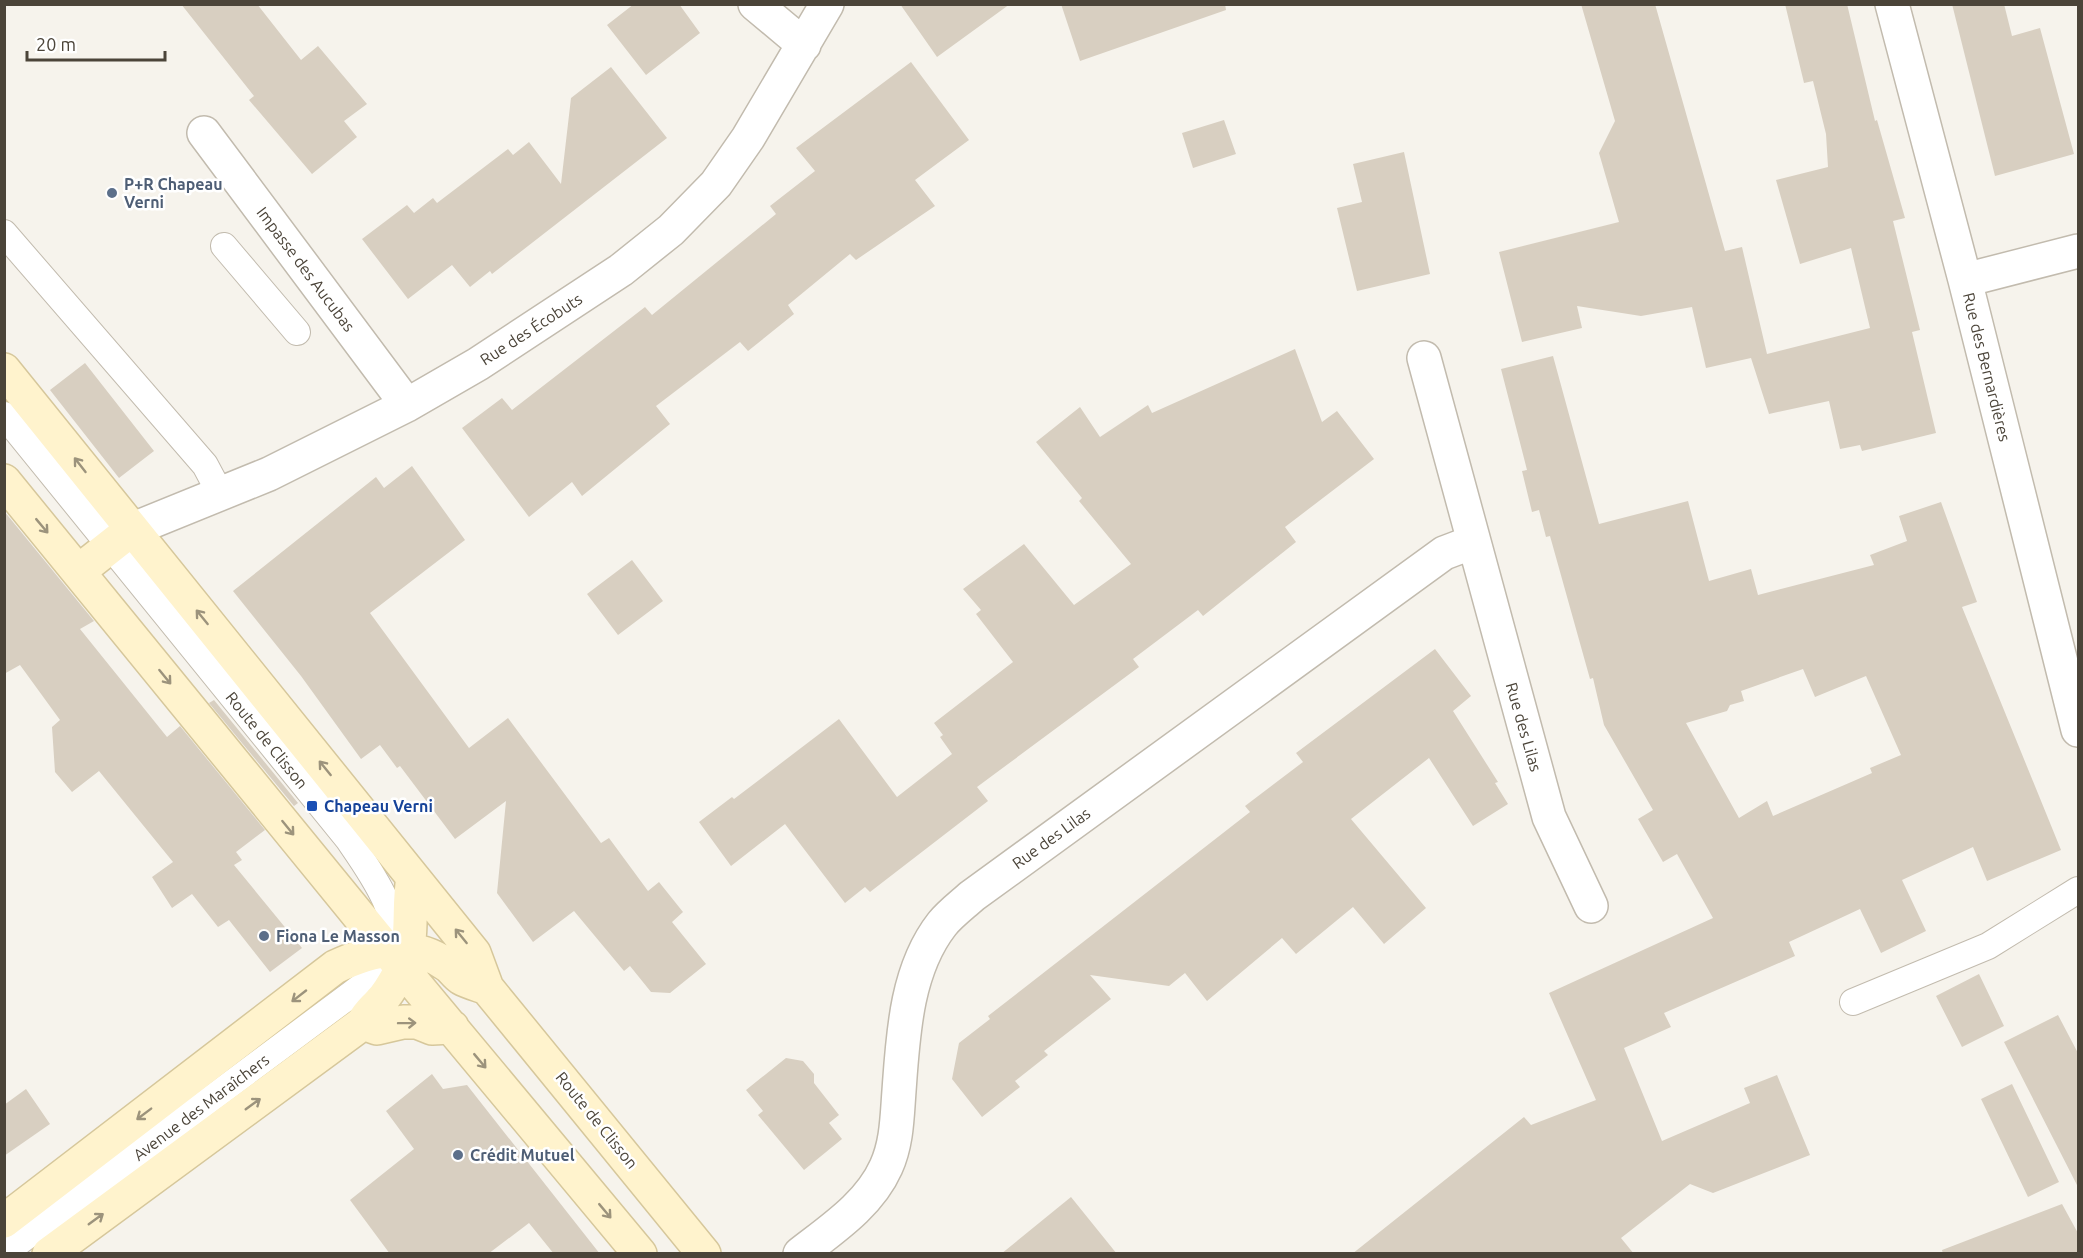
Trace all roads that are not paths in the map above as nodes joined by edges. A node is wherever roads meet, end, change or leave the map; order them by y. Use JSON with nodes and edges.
{"nodes":[{"id":1,"x":755,"y":4,"type":"edge"},
{"id":2,"x":827,"y":4,"type":"edge"},
{"id":3,"x":1892,"y":4,"type":"edge"},
{"id":4,"x":804,"y":45,"type":"junction"},
{"id":5,"x":204,"y":133,"type":"dead end"},
{"id":6,"x":4,"y":233,"type":"edge"},
{"id":7,"x":224,"y":246,"type":"dead end"},
{"id":8,"x":2079,"y":251,"type":"edge"},
{"id":9,"x":1965,"y":280,"type":"junction"},
{"id":10,"x":297,"y":332,"type":"dead end"},
{"id":11,"x":1424,"y":358,"type":"dead end"},
{"id":12,"x":4,"y":370,"type":"edge"},
{"id":13,"x":407,"y":405,"type":"junction"},
{"id":14,"x":4,"y":415,"type":"edge"},
{"id":15,"x":4,"y":481,"type":"edge"},
{"id":16,"x":221,"y":495,"type":"junction"},
{"id":17,"x":121,"y":539,"type":"junction"},
{"id":18,"x":1473,"y":542,"type":"junction"},
{"id":19,"x":79,"y":571,"type":"junction"},
{"id":20,"x":2079,"y":730,"type":"edge"},
{"id":21,"x":413,"y":878,"type":"junction"},
{"id":22,"x":2079,"y":890,"type":"edge"},
{"id":23,"x":341,"y":893,"type":"junction"},
{"id":24,"x":1591,"y":906,"type":"dead end"},
{"id":25,"x":396,"y":954,"type":"junction"},
{"id":26,"x":335,"y":967,"type":"junction"},
{"id":27,"x":487,"y":988,"type":"junction"},
{"id":28,"x":1853,"y":1002,"type":"dead end"},
{"id":29,"x":363,"y":1023,"type":"junction"},
{"id":30,"x":452,"y":1027,"type":"junction"},
{"id":31,"x":4,"y":1221,"type":"edge"},
{"id":32,"x":4,"y":1253,"type":"edge"},
{"id":33,"x":49,"y":1254,"type":"edge"},
{"id":34,"x":640,"y":1254,"type":"edge"},
{"id":35,"x":704,"y":1254,"type":"edge"},
{"id":36,"x":800,"y":1254,"type":"edge"}],
"edges":[{"from":1,"to":4,"type":"street"},
{"from":2,"to":4,"type":"street","name":"Rue des Écobuts"},
{"from":3,"to":9,"type":"street","name":"Rue des Bernardières"},
{"from":4,"to":13,"type":"street","name":"Rue des Écobuts"},
{"from":5,"to":13,"type":"street","name":"Impasse des Aucubas"},
{"from":6,"to":16,"type":"lane"},
{"from":7,"to":10,"type":"lane"},
{"from":8,"to":9,"type":"street"},
{"from":9,"to":20,"type":"street","name":"Rue des Bernardières"},
{"from":11,"to":18,"type":"street","name":"Rue des Lilas"},
{"from":17,"to":12,"type":"main road","name":"Route de Clisson","one_way":true},
{"from":13,"to":16,"type":"street","name":"Rue des Écobuts"},
{"from":14,"to":17,"type":"lane","name":"Route de Clisson"},
{"from":15,"to":19,"type":"main road","one_way":true},
{"from":16,"to":17,"type":"street","name":"Rue des Écobuts"},
{"from":17,"to":19,"type":"main road"},
{"from":21,"to":17,"type":"main road","name":"Route de Clisson","one_way":true},
{"from":17,"to":25,"type":"lane","name":"Route de Clisson"},
{"from":18,"to":24,"type":"street","name":"Rue des Lilas"},
{"from":18,"to":36,"type":"street","name":"Rue des Lilas"},
{"from":19,"to":23,"type":"main road","one_way":true},
{"from":21,"to":25,"type":"main road"},
{"from":27,"to":21,"type":"main road","name":"Route de Clisson","one_way":true},
{"from":22,"to":28,"type":"lane"},
{"from":23,"to":25,"type":"main road"},
{"from":23,"to":26,"type":"main road"},
{"from":25,"to":26,"type":"main road","name":"Avenue des Maraîchers"},
{"from":25,"to":27,"type":"main road","name":"Route de Clisson"},
{"from":25,"to":29,"type":"main road","name":"Avenue des Maraîchers"},
{"from":25,"to":30,"type":"main road"},
{"from":25,"to":32,"type":"lane","name":"Avenue des Maraîchers"},
{"from":26,"to":31,"type":"main road","name":"Avenue des Maraîchers","one_way":true},
{"from":27,"to":35,"type":"main road","name":"Route de Clisson"},
{"from":29,"to":30,"type":"main road","one_way":true},
{"from":33,"to":29,"type":"main road","name":"Avenue des Maraîchers","one_way":true},
{"from":30,"to":34,"type":"main road","one_way":true}]}
